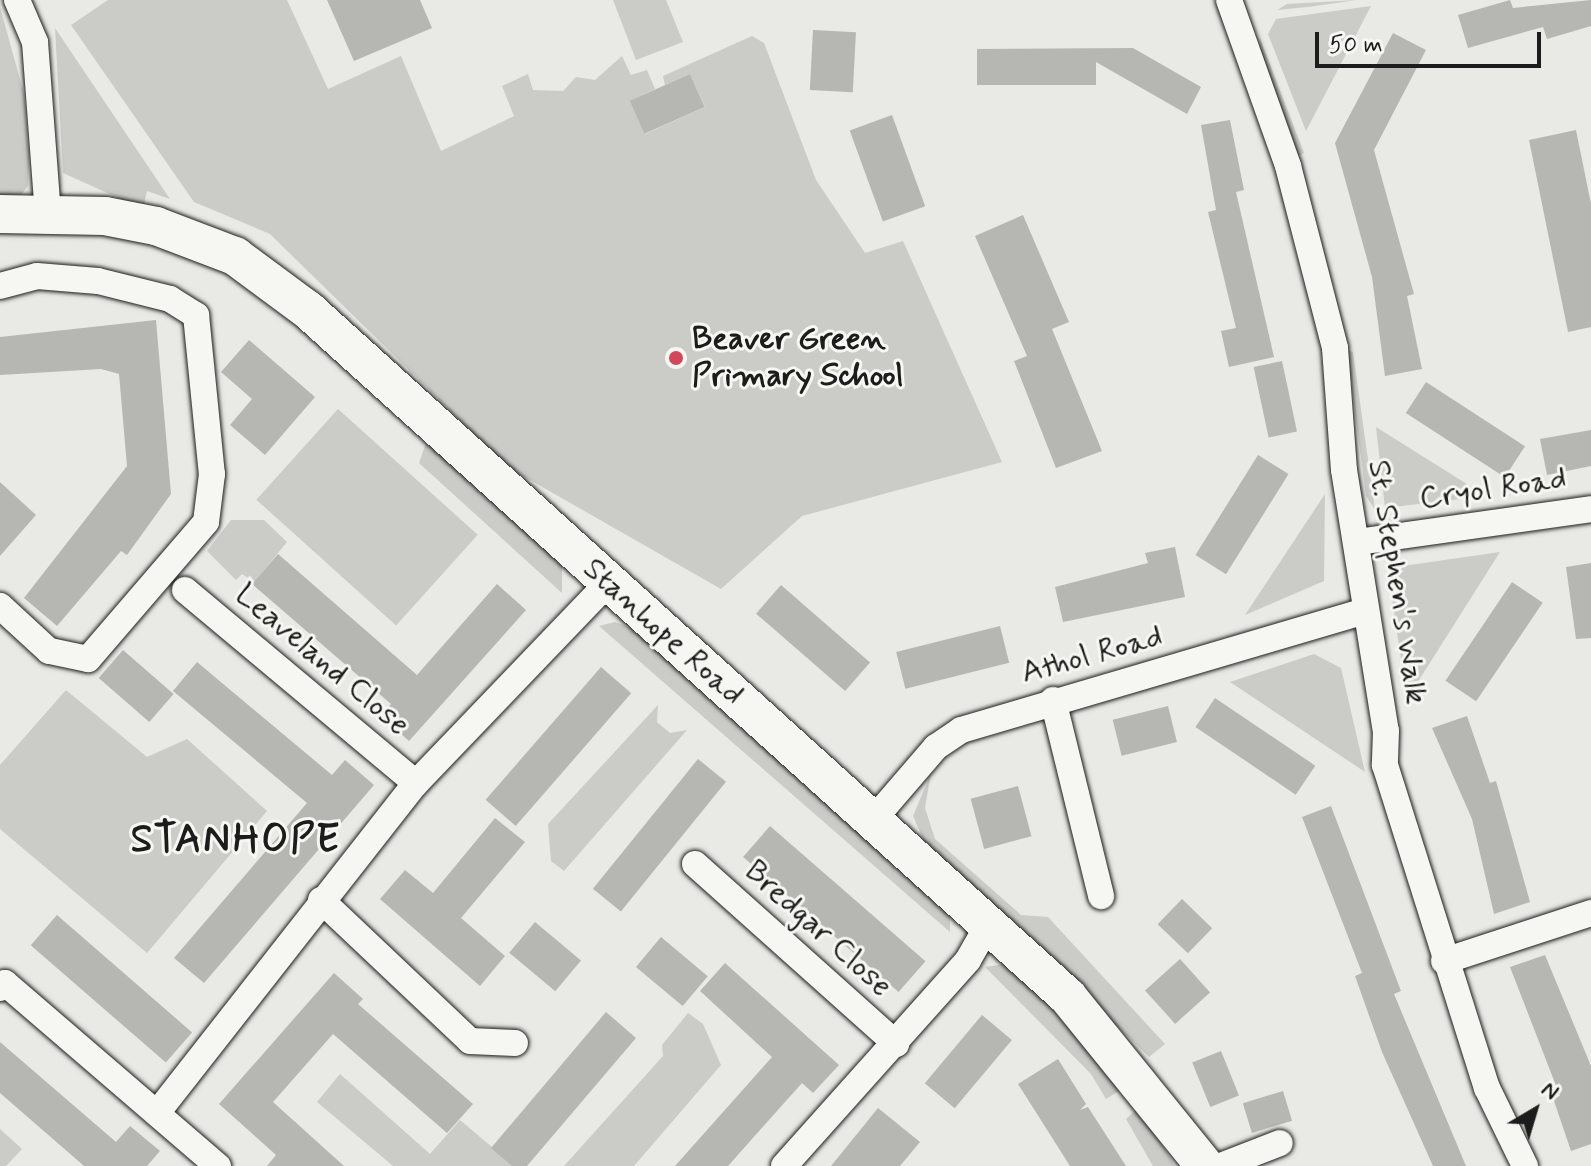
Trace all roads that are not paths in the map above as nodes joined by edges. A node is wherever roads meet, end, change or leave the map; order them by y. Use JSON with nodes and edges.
{"nodes":[{"id":1,"x":17,"y":0,"type":"edge"},
{"id":2,"x":1229,"y":0,"type":"edge"},
{"id":3,"x":48,"y":213,"type":"junction"},
{"id":4,"x":0,"y":214,"type":"edge"},
{"id":5,"x":0,"y":286,"type":"edge"},
{"id":6,"x":1591,"y":509,"type":"edge"},
{"id":7,"x":1357,"y":542,"type":"junction"},
{"id":8,"x":607,"y":584,"type":"junction"},
{"id":9,"x":185,"y":590,"type":"dead end"},
{"id":10,"x":0,"y":606,"type":"edge"},
{"id":11,"x":1362,"y":612,"type":"junction"},
{"id":12,"x":1053,"y":700,"type":"junction"},
{"id":13,"x":416,"y":783,"type":"junction"},
{"id":14,"x":874,"y":819,"type":"junction"},
{"id":15,"x":695,"y":864,"type":"dead end"},
{"id":16,"x":1101,"y":896,"type":"dead end"},
{"id":17,"x":321,"y":900,"type":"junction"},
{"id":18,"x":1591,"y":913,"type":"edge"},
{"id":19,"x":988,"y":925,"type":"junction"},
{"id":20,"x":1444,"y":961,"type":"junction"},
{"id":21,"x":0,"y":988,"type":"edge"},
{"id":22,"x":515,"y":1043,"type":"dead end"},
{"id":23,"x":896,"y":1044,"type":"junction"},
{"id":24,"x":157,"y":1113,"type":"junction"},
{"id":25,"x":1280,"y":1143,"type":"dead end"},
{"id":26,"x":212,"y":1164,"type":"edge"},
{"id":27,"x":784,"y":1166,"type":"edge"},
{"id":28,"x":1205,"y":1166,"type":"edge"},
{"id":29,"x":1221,"y":1166,"type":"edge"},
{"id":30,"x":1525,"y":1166,"type":"edge"}],
"edges":[{"from":1,"to":3,"type":"street"},
{"from":2,"to":7,"type":"street","name":"St. Stephen's Walk"},
{"from":3,"to":4,"type":"street","name":"Stanhope Road"},
{"from":3,"to":8,"type":"street","name":"Stanhope Road"},
{"from":5,"to":10,"type":"street"},
{"from":6,"to":7,"type":"street","name":"Cryol Road"},
{"from":7,"to":11,"type":"street","name":"St. Stephen's Walk"},
{"from":8,"to":13,"type":"street","name":"Leaveland Close"},
{"from":8,"to":14,"type":"street","name":"Stanhope Road"},
{"from":9,"to":13,"type":"street","name":"Leaveland Close"},
{"from":11,"to":12,"type":"street","name":"Athol Road"},
{"from":11,"to":20,"type":"street","name":"St. Stephen's Walk"},
{"from":12,"to":14,"type":"street","name":"Athol Road"},
{"from":12,"to":16,"type":"street"},
{"from":13,"to":17,"type":"street","name":"Leaveland Close"},
{"from":14,"to":19,"type":"street","name":"Stanhope Road"},
{"from":15,"to":23,"type":"street","name":"Bredgar Close"},
{"from":17,"to":22,"type":"street"},
{"from":17,"to":24,"type":"street","name":"Leaveland Close"},
{"from":18,"to":20,"type":"street"},
{"from":19,"to":23,"type":"street","name":"Bredgar Close"},
{"from":19,"to":28,"type":"street","name":"Stanhope Road"},
{"from":20,"to":30,"type":"street","name":"St. Stephen's Walk"},
{"from":21,"to":24,"type":"street"},
{"from":23,"to":27,"type":"street","name":"Bredgar Close"},
{"from":24,"to":26,"type":"street"},
{"from":25,"to":29,"type":"street"}]}
